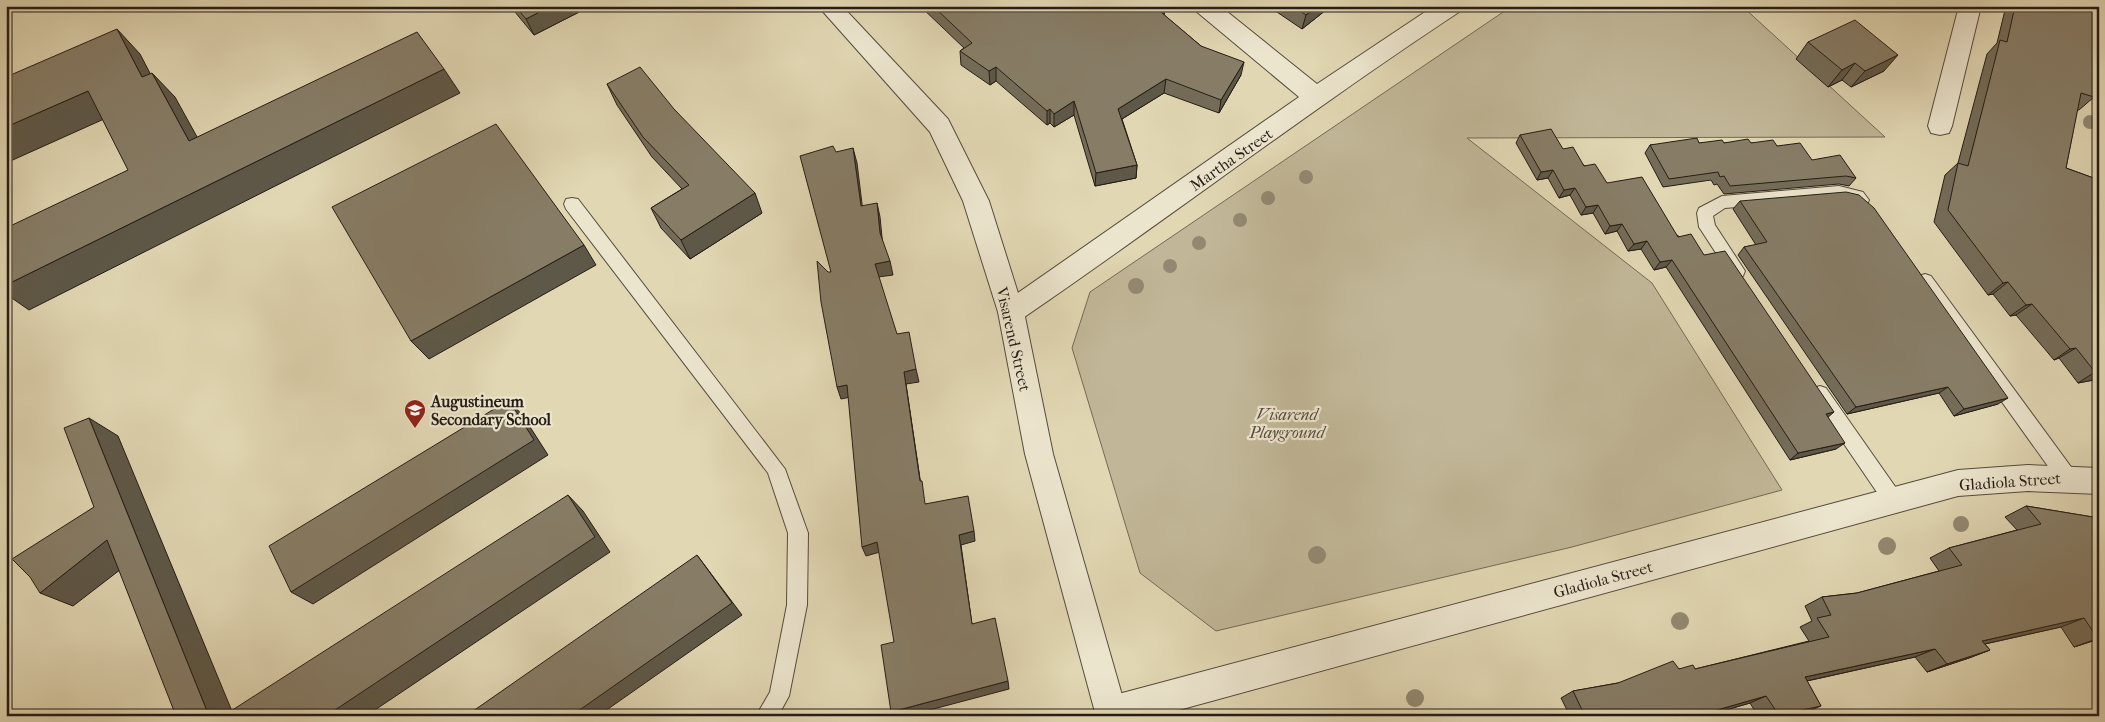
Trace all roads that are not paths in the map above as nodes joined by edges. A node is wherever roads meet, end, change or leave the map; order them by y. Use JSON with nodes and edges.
{"nodes":[{"id":1,"x":829,"y":6,"type":"edge"},
{"id":2,"x":1205,"y":6,"type":"edge"},
{"id":3,"x":1451,"y":6,"type":"edge"},
{"id":4,"x":1970,"y":6,"type":"edge"},
{"id":5,"x":1316,"y":98,"type":"junction"},
{"id":6,"x":1940,"y":126,"type":"dead end"},
{"id":7,"x":572,"y":204,"type":"dead end"},
{"id":8,"x":1873,"y":210,"type":"edge"},
{"id":9,"x":1914,"y":266,"type":"edge"},
{"id":10,"x":1745,"y":284,"type":"edge"},
{"id":11,"x":1011,"y":312,"type":"junction"},
{"id":12,"x":1811,"y":380,"type":"edge"},
{"id":13,"x":2067,"y":477,"type":"junction"},
{"id":14,"x":2099,"y":481,"type":"edge"},
{"id":15,"x":1894,"y":500,"type":"junction"},
{"id":16,"x":1112,"y":714,"type":"edge"},
{"id":17,"x":766,"y":716,"type":"edge"}],
"edges":[{"from":1,"to":11,"type":"street","name":"Visarend Street"},
{"from":2,"to":5,"type":"street"},
{"from":3,"to":5,"type":"street","name":"Martha Street"},
{"from":4,"to":6,"type":"street"},
{"from":5,"to":11,"type":"street","name":"Martha Street"},
{"from":7,"to":17,"type":"lane"},
{"from":8,"to":10,"type":"lane"},
{"from":9,"to":13,"type":"lane"},
{"from":11,"to":16,"type":"street","name":"Visarend Street"},
{"from":12,"to":15,"type":"lane"},
{"from":13,"to":14,"type":"street","name":"Gladiola Street"},
{"from":13,"to":15,"type":"street","name":"Gladiola Street"},
{"from":15,"to":16,"type":"street","name":"Gladiola Street"}]}
